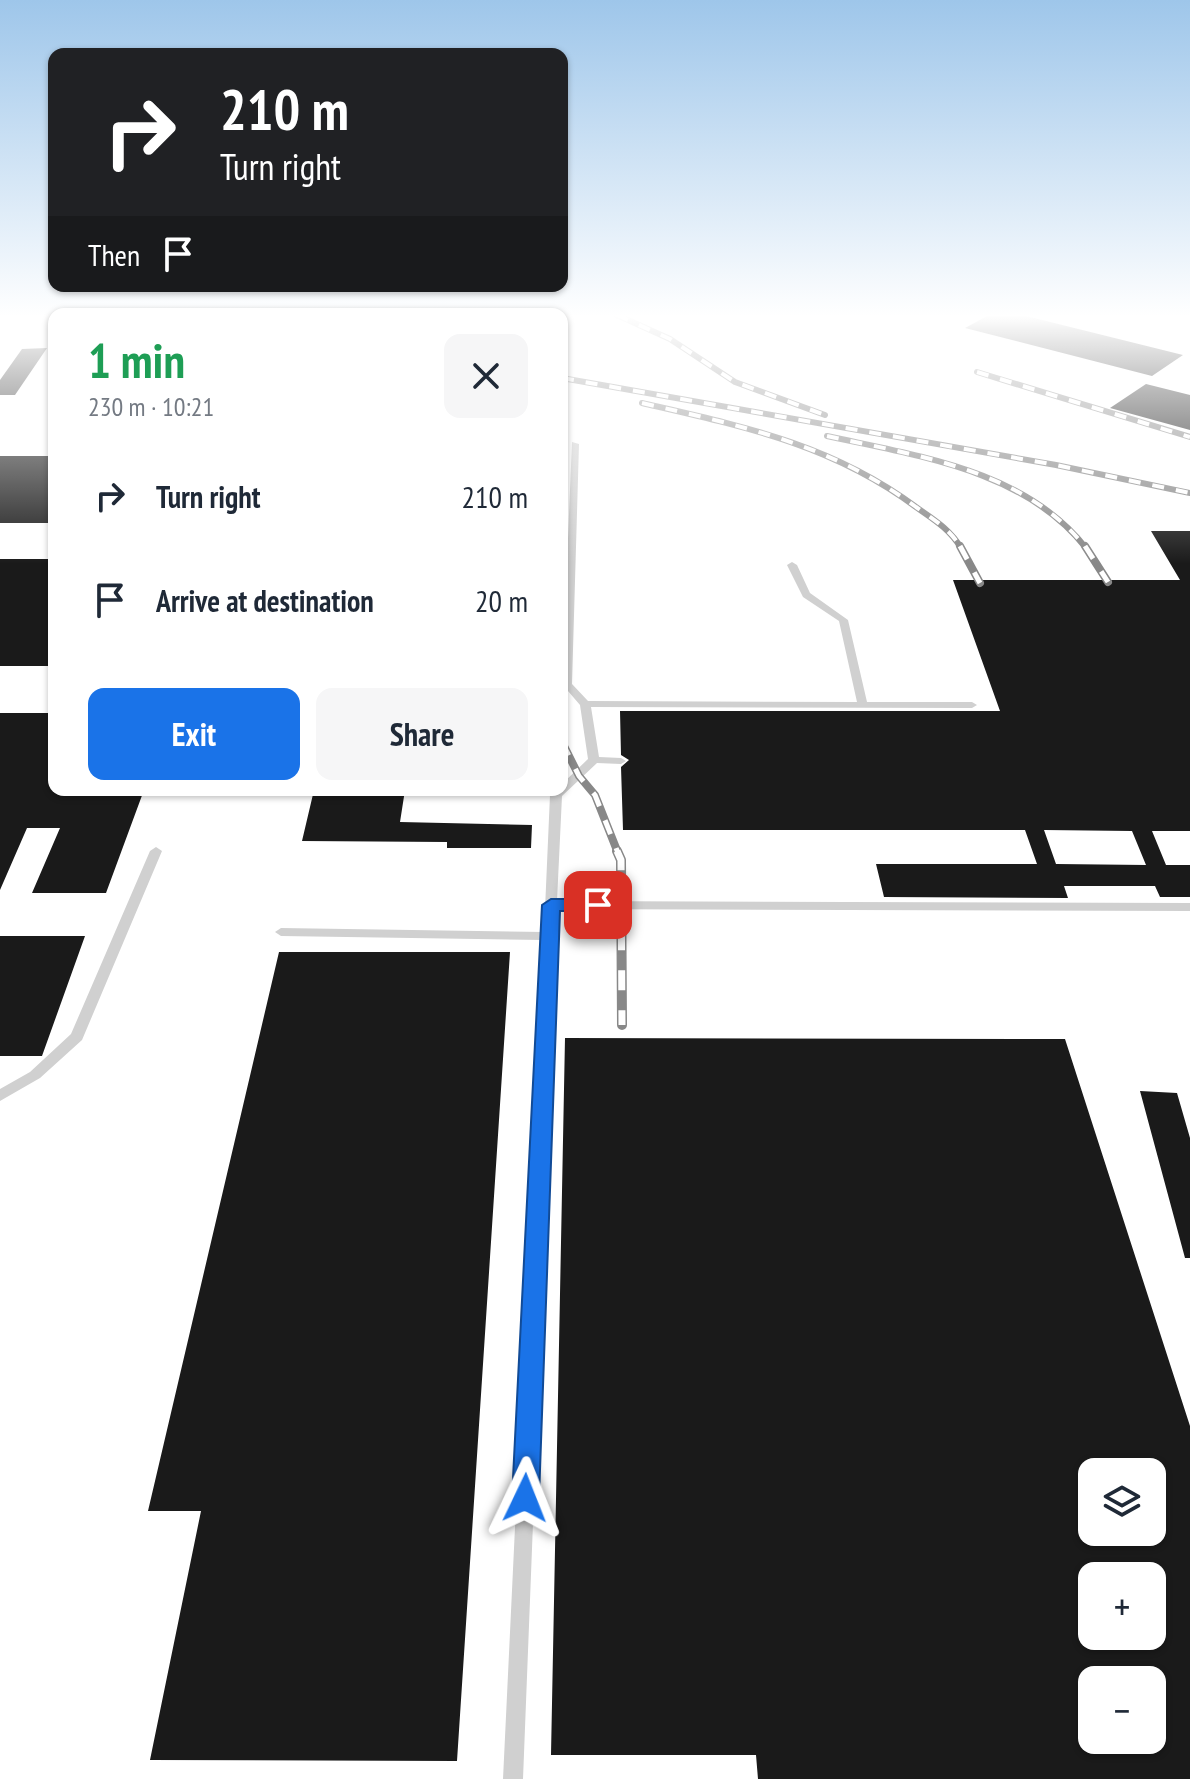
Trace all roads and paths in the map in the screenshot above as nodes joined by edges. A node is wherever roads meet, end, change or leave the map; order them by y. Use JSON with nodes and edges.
{"nodes":[{"id":1,"x":575,"y":444,"type":"dead end"},
{"id":2,"x":792,"y":565,"type":"dead end"},
{"id":3,"x":568,"y":654,"type":"edge"},
{"id":4,"x":568,"y":685,"type":"edge"},
{"id":5,"x":585,"y":704,"type":"junction"},
{"id":6,"x":863,"y":705,"type":"junction"},
{"id":7,"x":972,"y":705,"type":"dead end"},
{"id":8,"x":594,"y":760,"type":"junction"},
{"id":9,"x":621,"y":761,"type":"dead end"},
{"id":10,"x":568,"y":784,"type":"edge"},
{"id":11,"x":556,"y":796,"type":"edge"},
{"id":12,"x":156,"y":851,"type":"dead end"},
{"id":13,"x":551,"y":905,"type":"junction"},
{"id":14,"x":1190,"y":907,"type":"edge"},
{"id":15,"x":281,"y":932,"type":"dead end"},
{"id":16,"x":550,"y":936,"type":"junction"},
{"id":17,"x":0,"y":1096,"type":"edge"},
{"id":18,"x":513,"y":1779,"type":"edge"}],
"edges":[{"from":1,"to":3,"type":"lane"},
{"from":2,"to":6,"type":"lane"},
{"from":4,"to":5,"type":"lane"},
{"from":5,"to":6,"type":"lane"},
{"from":5,"to":8,"type":"lane"},
{"from":6,"to":7,"type":"lane"},
{"from":8,"to":9,"type":"lane"},
{"from":8,"to":10,"type":"lane"},
{"from":11,"to":13,"type":"lane"},
{"from":12,"to":17,"type":"lane"},
{"from":13,"to":14,"type":"lane"},
{"from":13,"to":16,"type":"lane"},
{"from":15,"to":16,"type":"lane"},
{"from":16,"to":18,"type":"lane"}]}
